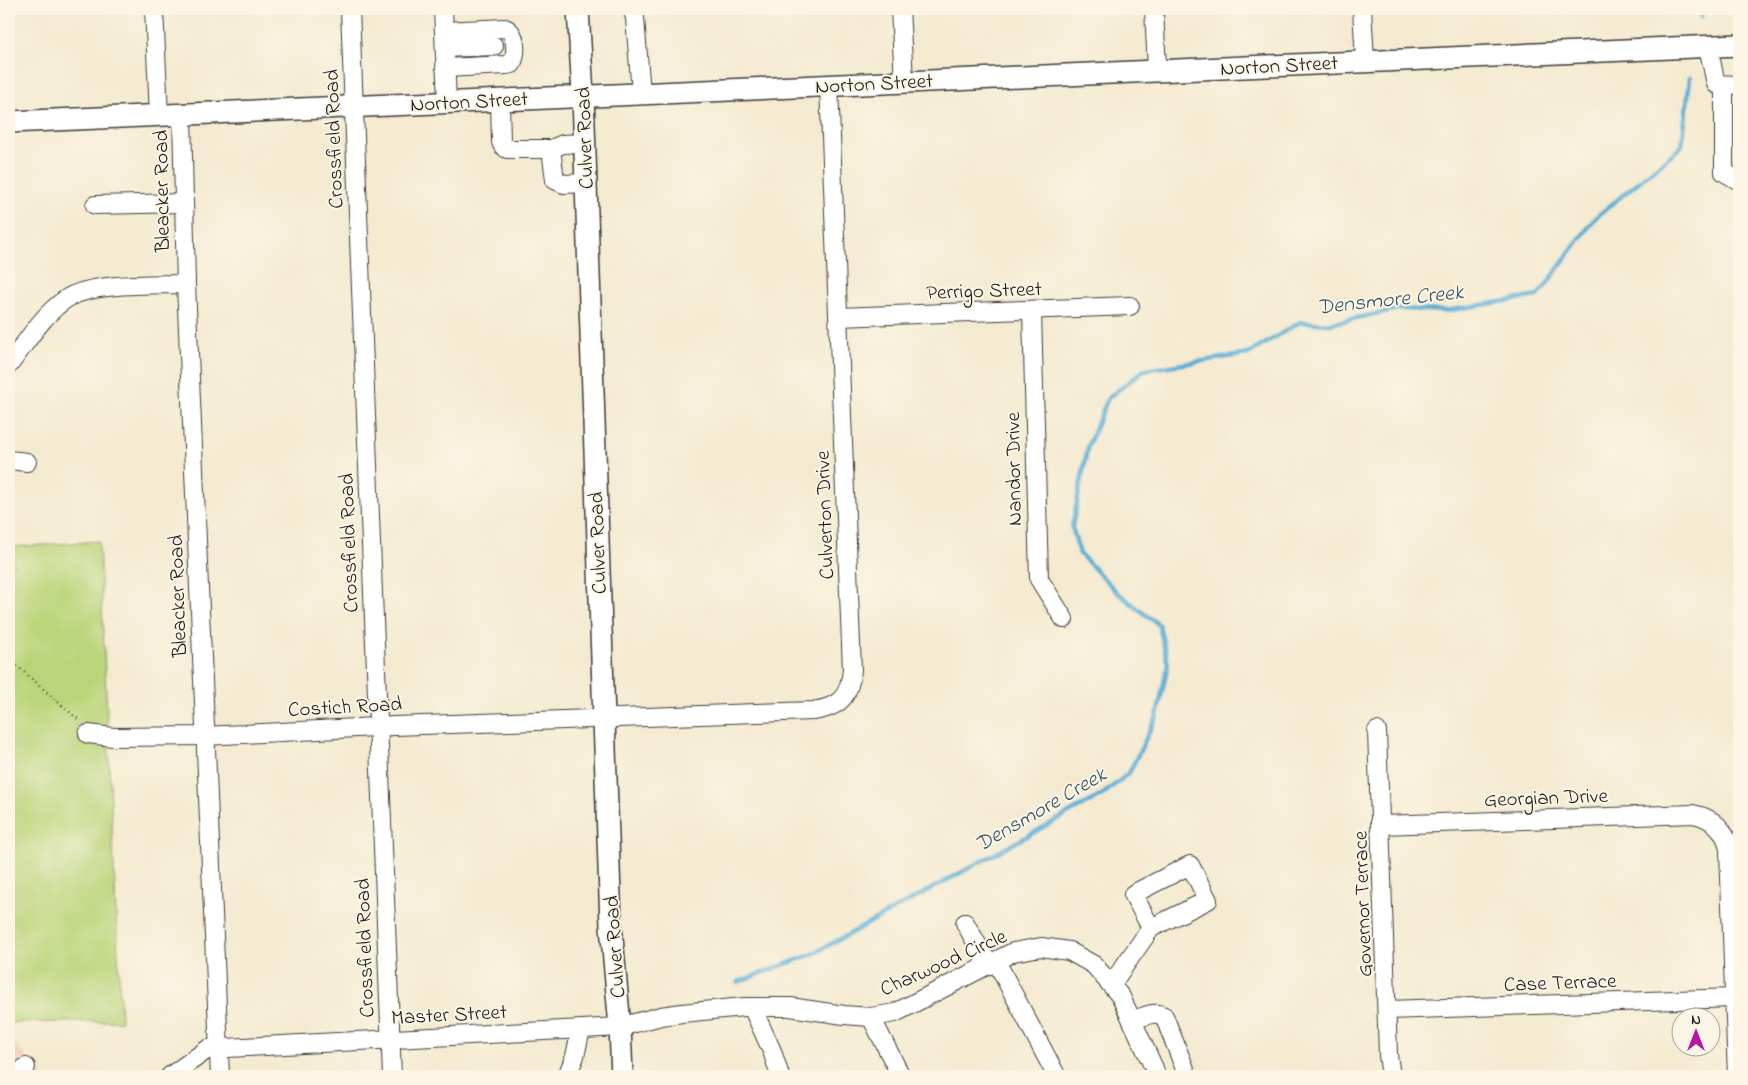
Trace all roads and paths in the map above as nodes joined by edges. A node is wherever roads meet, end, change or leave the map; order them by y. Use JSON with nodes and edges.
{"nodes":[{"id":1,"x":154,"y":9,"type":"edge"},
{"id":2,"x":443,"y":9,"type":"edge"},
{"id":3,"x":578,"y":9,"type":"edge"},
{"id":4,"x":632,"y":9,"type":"edge"},
{"id":5,"x":900,"y":9,"type":"edge"},
{"id":6,"x":1154,"y":9,"type":"edge"},
{"id":7,"x":1362,"y":9,"type":"edge"},
{"id":8,"x":352,"y":10,"type":"edge"},
{"id":9,"x":444,"y":40,"type":"junction"},
{"id":10,"x":1739,"y":45,"type":"edge"},
{"id":11,"x":494,"y":46,"type":"dead end"},
{"id":12,"x":1708,"y":46,"type":"junction"},
{"id":13,"x":1365,"y":61,"type":"junction"},
{"id":14,"x":445,"y":68,"type":"junction"},
{"id":15,"x":1157,"y":70,"type":"junction"},
{"id":16,"x":904,"y":81,"type":"junction"},
{"id":17,"x":829,"y":85,"type":"junction"},
{"id":18,"x":1732,"y":85,"type":"edge"},
{"id":19,"x":641,"y":93,"type":"junction"},
{"id":20,"x":583,"y":95,"type":"junction"},
{"id":21,"x":500,"y":99,"type":"junction"},
{"id":22,"x":447,"y":102,"type":"junction"},
{"id":23,"x":355,"y":106,"type":"junction"},
{"id":24,"x":182,"y":114,"type":"junction"},
{"id":25,"x":159,"y":115,"type":"junction"},
{"id":26,"x":9,"y":122,"type":"edge"},
{"id":27,"x":584,"y":143,"type":"junction"},
{"id":28,"x":551,"y":149,"type":"junction"},
{"id":29,"x":1739,"y":181,"type":"edge"},
{"id":30,"x":585,"y":183,"type":"junction"},
{"id":31,"x":184,"y":203,"type":"junction"},
{"id":32,"x":95,"y":205,"type":"dead end"},
{"id":33,"x":186,"y":284,"type":"junction"},
{"id":34,"x":1130,"y":306,"type":"dead end"},
{"id":35,"x":1032,"y":310,"type":"junction"},
{"id":36,"x":839,"y":317,"type":"junction"},
{"id":37,"x":9,"y":365,"type":"edge"},
{"id":38,"x":9,"y":460,"type":"edge"},
{"id":39,"x":27,"y":462,"type":"dead end"},
{"id":40,"x":1064,"y":619,"type":"dead end"},
{"id":41,"x":9,"y":659,"type":"edge"},
{"id":42,"x":603,"y":719,"type":"junction"},
{"id":43,"x":377,"y":727,"type":"junction"},
{"id":44,"x":87,"y":730,"type":"joint"},
{"id":45,"x":1377,"y":730,"type":"dead end"},
{"id":46,"x":205,"y":736,"type":"junction"},
{"id":47,"x":1382,"y":825,"type":"junction"},
{"id":48,"x":965,"y":924,"type":"dead end"},
{"id":49,"x":1151,"y":928,"type":"dead end"},
{"id":50,"x":992,"y":963,"type":"junction"},
{"id":51,"x":1111,"y":985,"type":"junction"},
{"id":52,"x":1734,"y":998,"type":"junction"},
{"id":53,"x":752,"y":1007,"type":"junction"},
{"id":54,"x":1388,"y":1010,"type":"junction"},
{"id":55,"x":871,"y":1017,"type":"junction"},
{"id":56,"x":1132,"y":1021,"type":"junction"},
{"id":57,"x":620,"y":1027,"type":"junction"},
{"id":58,"x":580,"y":1029,"type":"junction"},
{"id":59,"x":390,"y":1039,"type":"junction"},
{"id":60,"x":219,"y":1048,"type":"junction"},
{"id":61,"x":1056,"y":1075,"type":"edge"},
{"id":62,"x":170,"y":1076,"type":"edge"},
{"id":63,"x":220,"y":1076,"type":"edge"},
{"id":64,"x":392,"y":1076,"type":"edge"},
{"id":65,"x":567,"y":1076,"type":"edge"},
{"id":66,"x":622,"y":1076,"type":"edge"},
{"id":67,"x":780,"y":1076,"type":"edge"},
{"id":68,"x":901,"y":1076,"type":"edge"},
{"id":69,"x":1156,"y":1076,"type":"edge"},
{"id":70,"x":1186,"y":1076,"type":"edge"},
{"id":71,"x":1391,"y":1076,"type":"edge"},
{"id":72,"x":1737,"y":1076,"type":"edge"}],
"edges":[{"from":1,"to":25,"type":"street","name":"Bleacker Road"},
{"from":2,"to":9,"type":"street"},
{"from":3,"to":20,"type":"main road","name":"Culver Road"},
{"from":4,"to":19,"type":"street"},
{"from":5,"to":16,"type":"street"},
{"from":6,"to":15,"type":"street"},
{"from":7,"to":13,"type":"street"},
{"from":8,"to":23,"type":"street","name":"Crossfield Road"},
{"from":9,"to":11,"type":"street"},
{"from":9,"to":14,"type":"street"},
{"from":9,"to":14,"type":"street"},
{"from":10,"to":12,"type":"main road","name":"Norton Street"},
{"from":12,"to":13,"type":"main road","name":"Norton Street"},
{"from":12,"to":18,"type":"street"},
{"from":13,"to":15,"type":"main road","name":"Norton Street"},
{"from":14,"to":22,"type":"street"},
{"from":15,"to":16,"type":"main road","name":"Norton Street"},
{"from":16,"to":17,"type":"main road","name":"Norton Street"},
{"from":17,"to":19,"type":"main road","name":"Norton Street"},
{"from":17,"to":36,"type":"street","name":"Culverton Drive"},
{"from":18,"to":29,"type":"street"},
{"from":19,"to":20,"type":"main road","name":"Norton Street"},
{"from":20,"to":21,"type":"main road","name":"Norton Street"},
{"from":20,"to":27,"type":"main road","name":"Culver Road"},
{"from":21,"to":22,"type":"main road","name":"Norton Street"},
{"from":21,"to":28,"type":"street"},
{"from":22,"to":23,"type":"main road","name":"Norton Street"},
{"from":23,"to":24,"type":"main road","name":"Norton Street"},
{"from":23,"to":43,"type":"street","name":"Crossfield Road"},
{"from":24,"to":25,"type":"main road","name":"Norton Street"},
{"from":24,"to":31,"type":"street","name":"Bleacker Road"},
{"from":25,"to":26,"type":"main road","name":"Norton Street"},
{"from":27,"to":28,"type":"street"},
{"from":27,"to":30,"type":"main road","name":"Culver Road"},
{"from":28,"to":30,"type":"street"},
{"from":30,"to":42,"type":"main road","name":"Culver Road"},
{"from":31,"to":32,"type":"street"},
{"from":31,"to":33,"type":"street","name":"Bleacker Road"},
{"from":33,"to":37,"type":"street"},
{"from":33,"to":46,"type":"street","name":"Bleacker Road"},
{"from":34,"to":35,"type":"street","name":"Perrigo Street"},
{"from":35,"to":36,"type":"street","name":"Perrigo Street"},
{"from":35,"to":40,"type":"street","name":"Nandor Drive"},
{"from":36,"to":42,"type":"street","name":"Culverton Drive"},
{"from":38,"to":39,"type":"street"},
{"from":41,"to":44,"type":"path"},
{"from":42,"to":43,"type":"street","name":"Costich Road"},
{"from":42,"to":57,"type":"main road","name":"Culver Road"},
{"from":43,"to":46,"type":"street","name":"Costich Road"},
{"from":43,"to":59,"type":"street","name":"Crossfield Road"},
{"from":44,"to":46,"type":"street","name":"Costich Road"},
{"from":45,"to":47,"type":"street","name":"Governor Terrace"},
{"from":46,"to":60,"type":"street","name":"Bleacker Road"},
{"from":47,"to":52,"type":"street","name":"Georgian Drive"},
{"from":47,"to":54,"type":"street","name":"Governor Terrace"},
{"from":48,"to":50,"type":"street"},
{"from":49,"to":51,"type":"street"},
{"from":50,"to":51,"type":"street","name":"Charwood Circle"},
{"from":50,"to":55,"type":"street","name":"Charwood Circle"},
{"from":50,"to":61,"type":"street"},
{"from":51,"to":56,"type":"street","name":"Charwood Circle"},
{"from":52,"to":54,"type":"street","name":"Case Terrace"},
{"from":52,"to":72,"type":"street"},
{"from":53,"to":55,"type":"street","name":"Charwood Circle"},
{"from":53,"to":57,"type":"street","name":"Charwood Circle"},
{"from":53,"to":67,"type":"street"},
{"from":54,"to":71,"type":"street","name":"Governor Terrace"},
{"from":55,"to":68,"type":"street"},
{"from":56,"to":69,"type":"street","name":"Charwood Circle"},
{"from":56,"to":70,"type":"street"},
{"from":57,"to":58,"type":"street","name":"Master Street"},
{"from":57,"to":66,"type":"main road","name":"Culver Road"},
{"from":58,"to":59,"type":"street","name":"Master Street"},
{"from":58,"to":65,"type":"street"},
{"from":59,"to":60,"type":"street","name":"Master Street"},
{"from":59,"to":64,"type":"street","name":"Crossfield Road"},
{"from":60,"to":62,"type":"street","name":"Master Street"},
{"from":60,"to":63,"type":"street","name":"Bleacker Road"}]}
